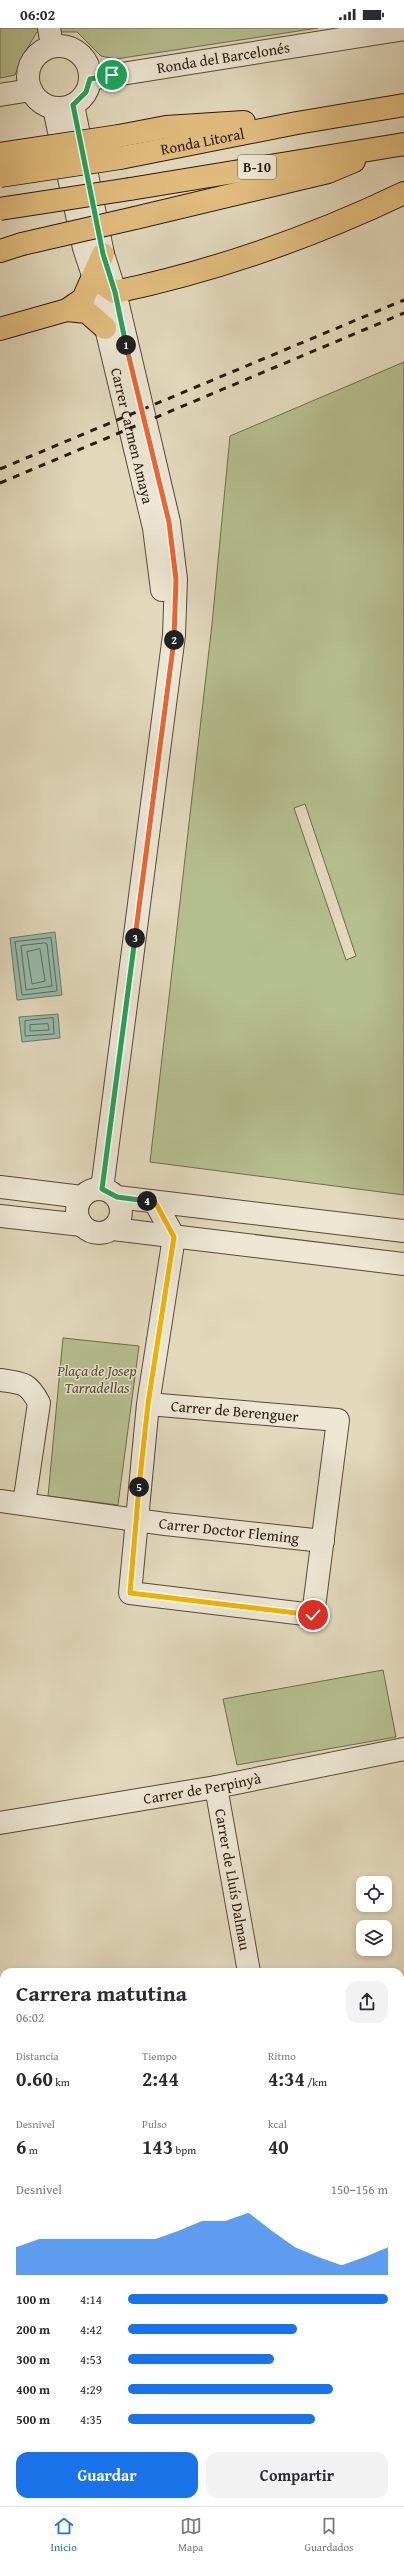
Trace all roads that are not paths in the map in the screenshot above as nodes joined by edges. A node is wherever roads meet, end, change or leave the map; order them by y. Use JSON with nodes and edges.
{"nodes":[{"id":1,"x":404,"y":29,"type":"edge"},
{"id":2,"x":51,"y":37,"type":"edge"},
{"id":3,"x":90,"y":79,"type":"junction"},
{"id":4,"x":31,"y":90,"type":"junction"},
{"id":5,"x":0,"y":95,"type":"edge"},
{"id":6,"x":404,"y":105,"type":"edge"},
{"id":7,"x":64,"y":106,"type":"junction"},
{"id":8,"x":297,"y":123,"type":"junction"},
{"id":9,"x":404,"y":144,"type":"edge"},
{"id":10,"x":383,"y":149,"type":"junction"},
{"id":11,"x":0,"y":154,"type":"edge"},
{"id":12,"x":0,"y":176,"type":"edge"},
{"id":13,"x":404,"y":193,"type":"edge"},
{"id":14,"x":0,"y":208,"type":"edge"},
{"id":15,"x":0,"y":251,"type":"edge"},
{"id":16,"x":103,"y":254,"type":"junction"},
{"id":17,"x":94,"y":278,"type":"junction"},
{"id":18,"x":115,"y":292,"type":"junction"},
{"id":19,"x":67,"y":310,"type":"junction"},
{"id":20,"x":106,"y":328,"type":"junction"},
{"id":21,"x":0,"y":329,"type":"edge"},
{"id":22,"x":169,"y":673,"type":"junction"},
{"id":23,"x":0,"y":1188,"type":"edge"},
{"id":24,"x":110,"y":1193,"type":"junction"},
{"id":25,"x":82,"y":1197,"type":"junction"},
{"id":26,"x":155,"y":1202,"type":"junction"},
{"id":27,"x":0,"y":1216,"type":"edge"},
{"id":28,"x":82,"y":1225,"type":"junction"},
{"id":29,"x":113,"y":1229,"type":"junction"},
{"id":30,"x":404,"y":1231,"type":"edge"},
{"id":31,"x":174,"y":1237,"type":"junction"},
{"id":32,"x":404,"y":1264,"type":"edge"},
{"id":33,"x":0,"y":1380,"type":"edge"},
{"id":34,"x":148,"y":1404,"type":"junction"},
{"id":35,"x":0,"y":1501,"type":"edge"},
{"id":36,"x":24,"y":1504,"type":"junction"},
{"id":37,"x":136,"y":1520,"type":"junction"},
{"id":38,"x":323,"y":1541,"type":"junction"},
{"id":39,"x":404,"y":1749,"type":"edge"},
{"id":40,"x":216,"y":1787,"type":"junction"},
{"id":41,"x":0,"y":1823,"type":"edge"},
{"id":42,"x":247,"y":1968,"type":"edge"}],
"edges":[{"from":1,"to":3,"type":"street","name":"Ronda del Barcelonés"},
{"from":2,"to":3,"type":"street"},
{"from":2,"to":4,"type":"street"},
{"from":3,"to":7,"type":"street"},
{"from":4,"to":5,"type":"street"},
{"from":4,"to":7,"type":"street"},
{"from":6,"to":8,"type":"highway","name":"Ronda Litoral","number":"B-10"},
{"from":7,"to":16,"type":"street","name":"Carrer Carmen Amaya"},
{"from":7,"to":17,"type":"street","name":"Carrer Carmen Amaya"},
{"from":8,"to":11,"type":"highway","bridge":true},
{"from":8,"to":12,"type":"highway","name":"Ronda Litoral","number":"B-10","bridge":true},
{"from":9,"to":10,"type":"highway","number":"B-10"},
{"from":10,"to":14,"type":"highway","number":"B-10","bridge":true},
{"from":10,"to":15,"type":"highway","bridge":true},
{"from":13,"to":18,"type":"highway"},
{"from":16,"to":17,"type":"highway"},
{"from":16,"to":18,"type":"street","name":"Carrer Carmen Amaya"},
{"from":17,"to":18,"type":"highway"},
{"from":17,"to":19,"type":"highway"},
{"from":17,"to":20,"type":"street","name":"Carrer Carmen Amaya"},
{"from":18,"to":22,"type":"street","name":"Carrer Carmen Amaya"},
{"from":19,"to":20,"type":"highway"},
{"from":19,"to":21,"type":"highway"},
{"from":20,"to":22,"type":"street","name":"Carrer Carmen Amaya"},
{"from":22,"to":24,"type":"street","name":"Carrer Carmen Amaya"},
{"from":23,"to":25,"type":"street"},
{"from":24,"to":25,"type":"street"},
{"from":24,"to":26,"type":"street"},
{"from":24,"to":29,"type":"street"},
{"from":25,"to":28,"type":"street"},
{"from":26,"to":30,"type":"street"},
{"from":26,"to":31,"type":"street"},
{"from":27,"to":28,"type":"street"},
{"from":28,"to":29,"type":"street"},
{"from":29,"to":31,"type":"street"},
{"from":31,"to":32,"type":"street"},
{"from":31,"to":34,"type":"street"},
{"from":33,"to":36,"type":"street"},
{"from":34,"to":37,"type":"street"},
{"from":34,"to":38,"type":"street","name":"Carrer de Berenguer"},
{"from":35,"to":36,"type":"street","name":"Carrer Doctor Fleming"},
{"from":36,"to":37,"type":"street","name":"Carrer Doctor Fleming"},
{"from":37,"to":38,"type":"street","name":"Carrer Doctor Fleming"},
{"from":37,"to":38,"type":"street"},
{"from":39,"to":40,"type":"street","name":"Carrer de Perpinyà"},
{"from":40,"to":41,"type":"street","name":"Carrer de Perpinyà"},
{"from":40,"to":42,"type":"street","name":"Carrer de Lluís Dalmau"}]}
